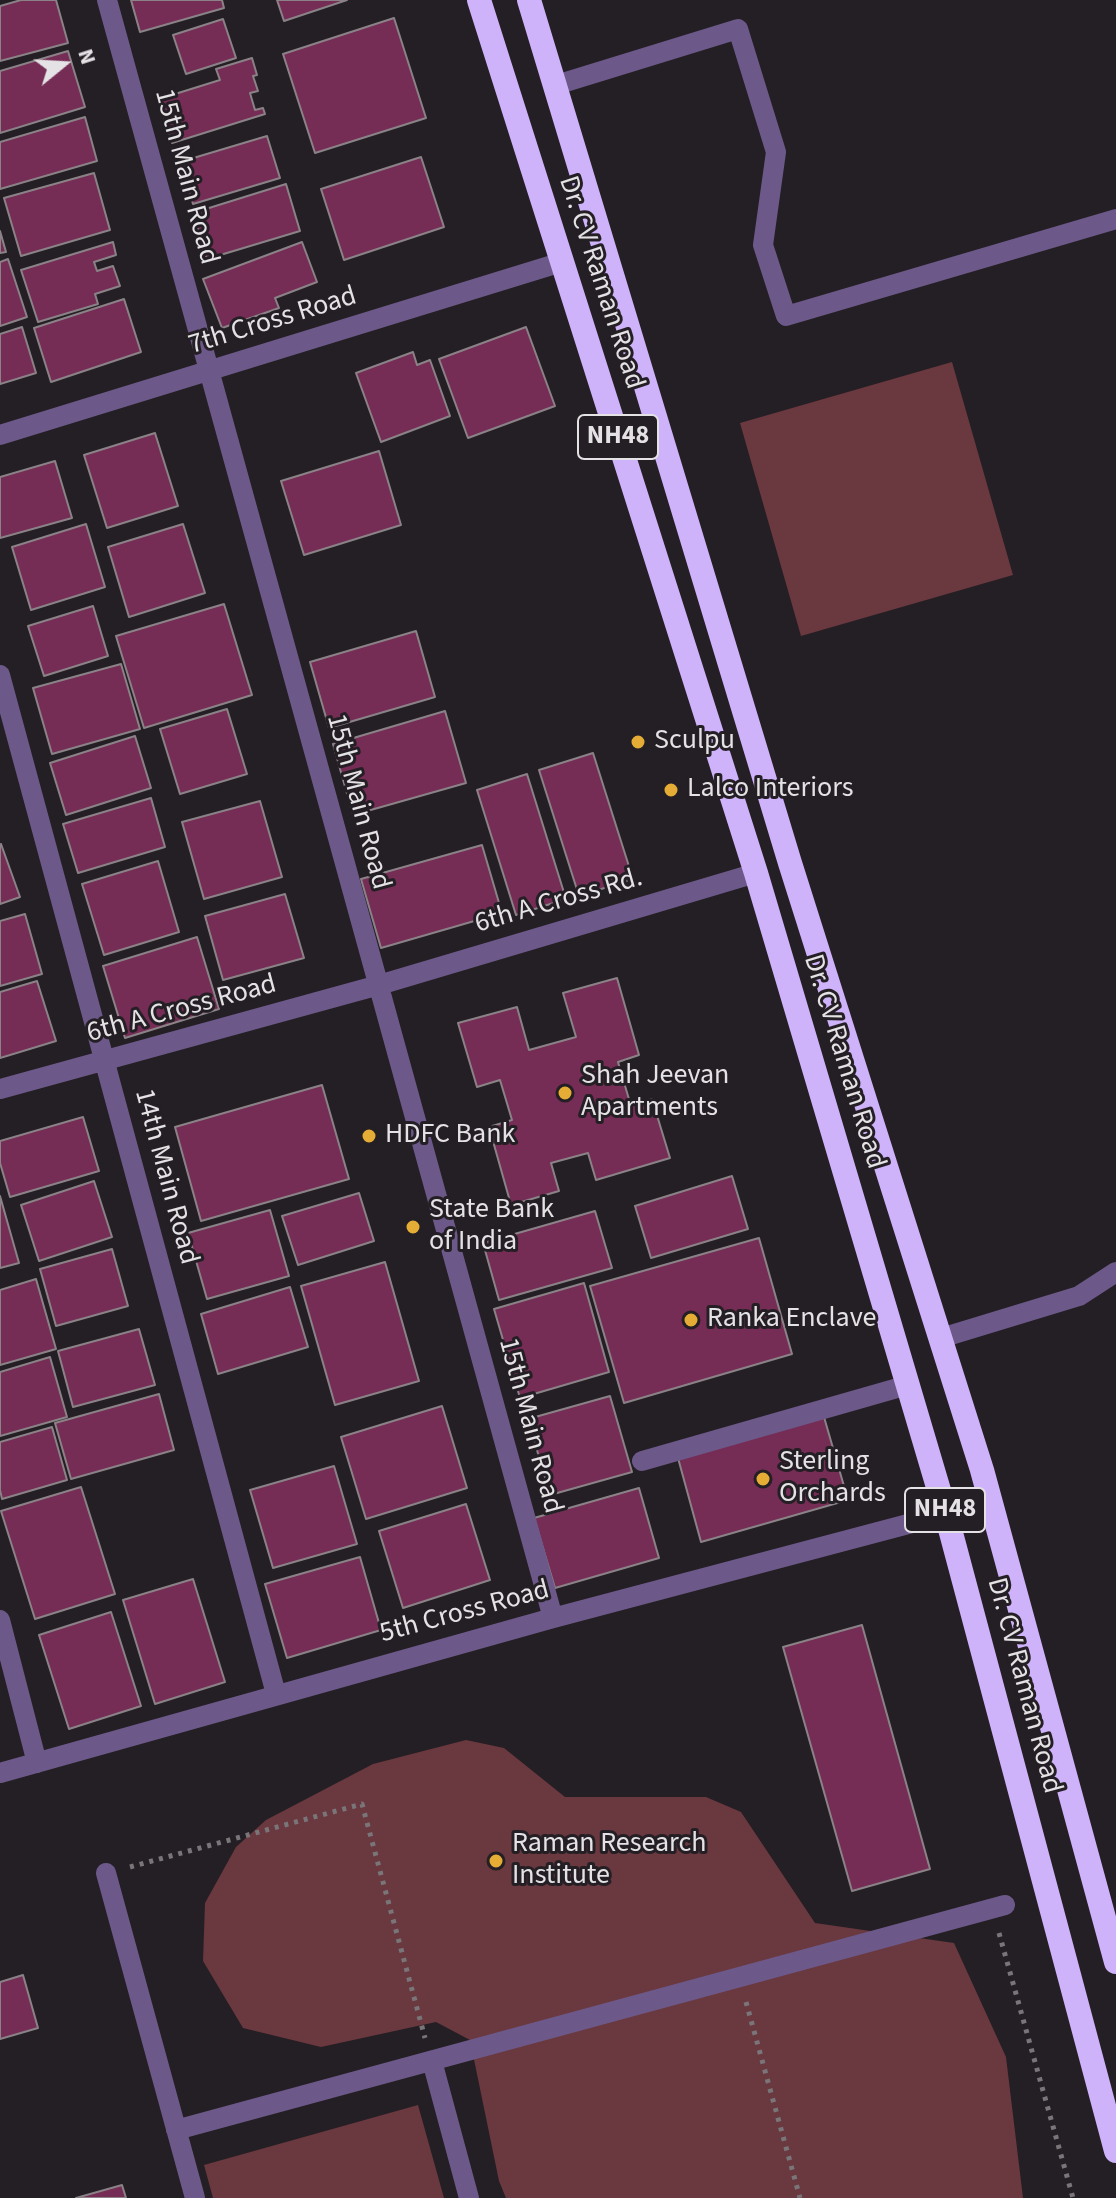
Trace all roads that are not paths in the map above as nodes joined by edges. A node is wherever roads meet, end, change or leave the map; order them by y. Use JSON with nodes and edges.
{"nodes":[{"id":1,"x":107,"y":0,"type":"edge"},
{"id":2,"x":479,"y":0,"type":"edge"},
{"id":3,"x":529,"y":0,"type":"edge"},
{"id":4,"x":556,"y":85,"type":"junction"},
{"id":5,"x":1116,"y":219,"type":"edge"},
{"id":6,"x":562,"y":262,"type":"junction"},
{"id":7,"x":210,"y":371,"type":"junction"},
{"id":8,"x":0,"y":435,"type":"edge"},
{"id":9,"x":0,"y":675,"type":"edge"},
{"id":10,"x":756,"y":873,"type":"junction"},
{"id":11,"x":379,"y":985,"type":"junction"},
{"id":12,"x":104,"y":1060,"type":"junction"},
{"id":13,"x":0,"y":1089,"type":"edge"},
{"id":14,"x":1116,"y":1272,"type":"edge"},
{"id":15,"x":941,"y":1338,"type":"junction"},
{"id":16,"x":908,"y":1385,"type":"junction"},
{"id":17,"x":642,"y":1461,"type":"dead end"},
{"id":18,"x":946,"y":1514,"type":"junction"},
{"id":19,"x":553,"y":1618,"type":"junction"},
{"id":20,"x":0,"y":1620,"type":"edge"},
{"id":21,"x":276,"y":1694,"type":"junction"},
{"id":22,"x":37,"y":1763,"type":"junction"},
{"id":23,"x":0,"y":1773,"type":"edge"},
{"id":24,"x":106,"y":1873,"type":"road end"},
{"id":25,"x":999,"y":1907,"type":"road end"},
{"id":26,"x":1116,"y":1962,"type":"edge"},
{"id":27,"x":432,"y":2061,"type":"junction"},
{"id":28,"x":176,"y":2130,"type":"junction"},
{"id":29,"x":1116,"y":2151,"type":"edge"},
{"id":30,"x":195,"y":2198,"type":"edge"},
{"id":31,"x":469,"y":2198,"type":"edge"}],
"edges":[{"from":1,"to":7,"type":"street","name":"15th Main Road"},
{"from":2,"to":6,"type":"highway","name":"Dr. CV Raman Road","number":"NH48"},
{"from":3,"to":4,"type":"highway","name":"Dr. CV Raman Road","number":"NH48"},
{"from":4,"to":5,"type":"street"},
{"from":4,"to":15,"type":"highway","name":"Dr. CV Raman Road","number":"NH48"},
{"from":6,"to":7,"type":"street","name":"7th Cross Road"},
{"from":6,"to":10,"type":"highway","name":"Dr. CV Raman Road","number":"NH48"},
{"from":7,"to":8,"type":"street","name":"7th Cross Road"},
{"from":7,"to":11,"type":"street","name":"15th Main Road"},
{"from":9,"to":12,"type":"street","name":"14th Main Road"},
{"from":10,"to":11,"type":"street","name":"6th A Cross Rd."},
{"from":10,"to":16,"type":"highway","name":"Dr. CV Raman Road","number":"NH48"},
{"from":11,"to":12,"type":"street","name":"6th A Cross Road"},
{"from":11,"to":19,"type":"street","name":"15th Main Road"},
{"from":12,"to":13,"type":"street","name":"6th A Cross Road"},
{"from":12,"to":21,"type":"street","name":"14th Main Road"},
{"from":14,"to":15,"type":"street"},
{"from":15,"to":26,"type":"highway","name":"Dr. CV Raman Road","number":"NH48"},
{"from":16,"to":17,"type":"street"},
{"from":16,"to":18,"type":"highway","name":"Dr. CV Raman Road","number":"NH48"},
{"from":18,"to":19,"type":"street","name":"5th Cross Road"},
{"from":18,"to":29,"type":"highway","name":"Dr. CV Raman Road","number":"NH48"},
{"from":19,"to":21,"type":"street","name":"5th Cross Road"},
{"from":20,"to":22,"type":"street"},
{"from":21,"to":22,"type":"street","name":"5th Cross Road"},
{"from":22,"to":23,"type":"street","name":"5th Cross Road"},
{"from":24,"to":28,"type":"street"},
{"from":25,"to":27,"type":"street"},
{"from":27,"to":28,"type":"street"},
{"from":27,"to":31,"type":"street"},
{"from":28,"to":30,"type":"street"}]}
